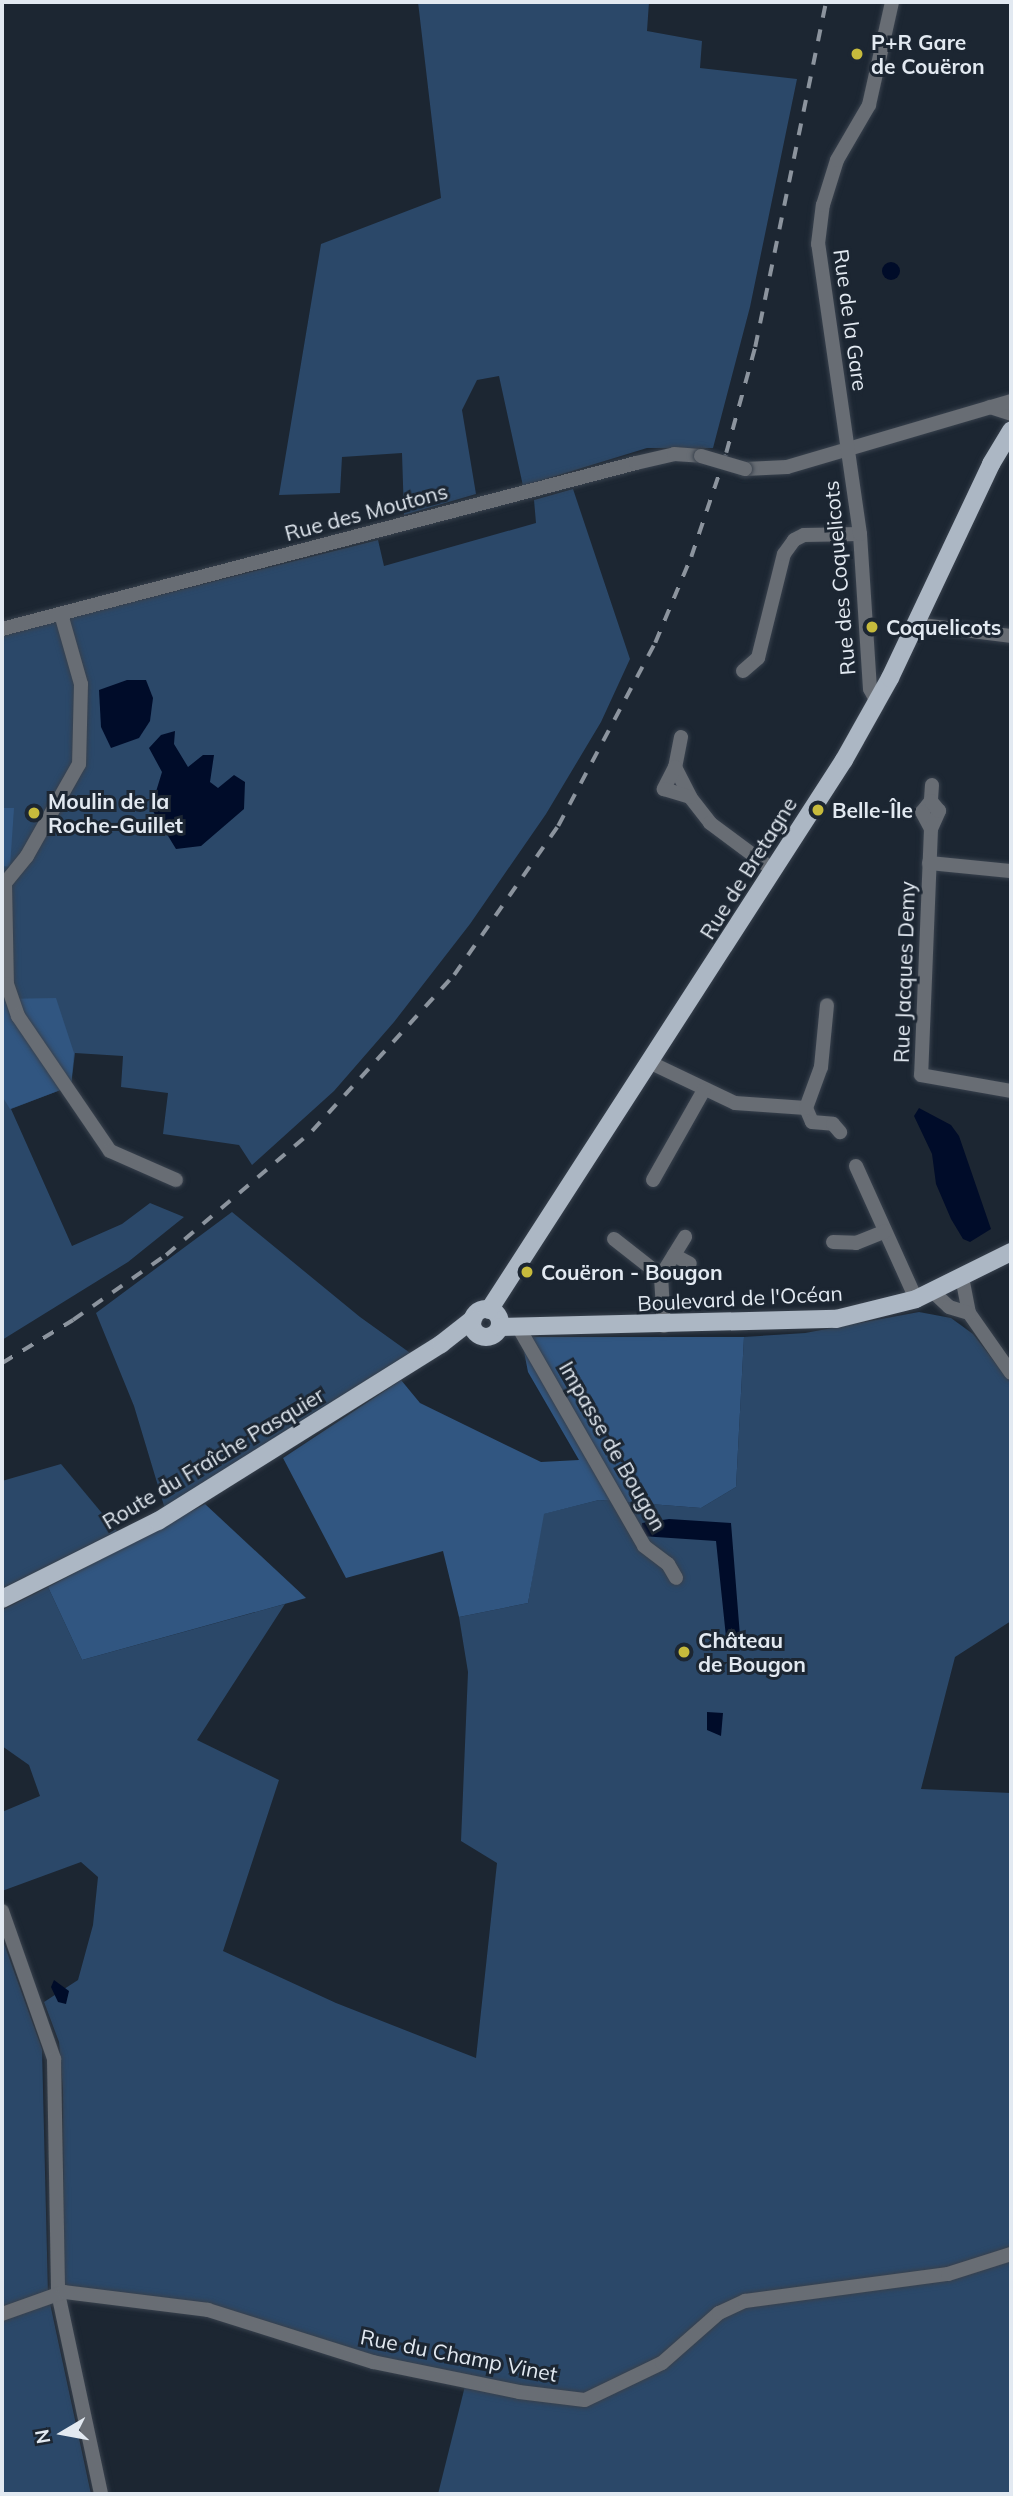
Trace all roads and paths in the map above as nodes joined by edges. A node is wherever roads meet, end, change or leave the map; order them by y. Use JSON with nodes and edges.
{"nodes":[{"id":1,"x":892,"y":2,"type":"edge"},
{"id":2,"x":1011,"y":401,"type":"edge"},
{"id":3,"x":990,"y":407,"type":"junction"},
{"id":4,"x":1011,"y":414,"type":"edge"},
{"id":5,"x":1011,"y":431,"type":"edge"},
{"id":6,"x":848,"y":449,"type":"junction"},
{"id":7,"x":860,"y":534,"type":"junction"},
{"id":8,"x":61,"y":614,"type":"junction"},
{"id":9,"x":915,"y":624,"type":"junction"},
{"id":10,"x":2,"y":629,"type":"edge"},
{"id":11,"x":1011,"y":636,"type":"edge"},
{"id":12,"x":743,"y":671,"type":"dead end"},
{"id":13,"x":877,"y":702,"type":"junction"},
{"id":14,"x":681,"y":737,"type":"dead end"},
{"id":15,"x":932,"y":785,"type":"dead end"},
{"id":16,"x":929,"y":863,"type":"junction"},
{"id":17,"x":774,"y":870,"type":"junction"},
{"id":18,"x":1011,"y":871,"type":"edge"},
{"id":19,"x":827,"y":1005,"type":"dead end"},
{"id":20,"x":651,"y":1063,"type":"junction"},
{"id":21,"x":704,"y":1090,"type":"junction"},
{"id":22,"x":1011,"y":1091,"type":"edge"},
{"id":23,"x":806,"y":1108,"type":"junction"},
{"id":24,"x":840,"y":1132,"type":"dead end"},
{"id":25,"x":856,"y":1166,"type":"dead end"},
{"id":26,"x":176,"y":1180,"type":"dead end"},
{"id":27,"x":653,"y":1180,"type":"dead end"},
{"id":28,"x":885,"y":1231,"type":"junction"},
{"id":29,"x":685,"y":1237,"type":"dead end"},
{"id":30,"x":614,"y":1239,"type":"dead end"},
{"id":31,"x":833,"y":1242,"type":"dead end"},
{"id":32,"x":1011,"y":1252,"type":"edge"},
{"id":33,"x":674,"y":1255,"type":"junction"},
{"id":34,"x":690,"y":1264,"type":"dead end"},
{"id":35,"x":661,"y":1276,"type":"junction"},
{"id":36,"x":962,"y":1277,"type":"junction"},
{"id":37,"x":932,"y":1291,"type":"junction"},
{"id":38,"x":915,"y":1299,"type":"junction"},
{"id":39,"x":489,"y":1310,"type":"junction"},
{"id":40,"x":969,"y":1313,"type":"junction"},
{"id":41,"x":664,"y":1326,"type":"junction"},
{"id":42,"x":476,"y":1327,"type":"junction"},
{"id":43,"x":500,"y":1328,"type":"junction"},
{"id":44,"x":520,"y":1330,"type":"junction"},
{"id":45,"x":1011,"y":1373,"type":"edge"},
{"id":46,"x":676,"y":1578,"type":"dead end"},
{"id":47,"x":2,"y":1599,"type":"edge"},
{"id":48,"x":2,"y":1911,"type":"edge"},
{"id":49,"x":1011,"y":2254,"type":"edge"},
{"id":50,"x":58,"y":2293,"type":"junction"},
{"id":51,"x":2,"y":2314,"type":"edge"},
{"id":52,"x":101,"y":2494,"type":"edge"}],
"edges":[{"from":1,"to":6,"type":"street","name":"Rue de la Gare"},
{"from":2,"to":3,"type":"street","name":"Rue des Moutons"},
{"from":3,"to":4,"type":"street"},
{"from":3,"to":6,"type":"street","name":"Rue des Moutons"},
{"from":5,"to":9,"type":"main road","name":"Rue de Bretagne"},
{"from":6,"to":7,"type":"street","name":"Rue des Coquelicots"},
{"from":6,"to":8,"type":"street","name":"Rue des Moutons","bridge":true},
{"from":7,"to":12,"type":"street"},
{"from":7,"to":13,"type":"street","name":"Rue des Coquelicots"},
{"from":8,"to":10,"type":"street","name":"Rue des Moutons"},
{"from":8,"to":26,"type":"street"},
{"from":9,"to":11,"type":"street"},
{"from":9,"to":13,"type":"main road","name":"Rue de Bretagne"},
{"from":13,"to":17,"type":"main road","name":"Rue de Bretagne"},
{"from":14,"to":17,"type":"street"},
{"from":15,"to":16,"type":"street","name":"Rue Jacques Demy"},
{"from":16,"to":18,"type":"street","name":"Rue Jacques Demy"},
{"from":16,"to":22,"type":"street","name":"Rue Jacques Demy"},
{"from":17,"to":20,"type":"main road","name":"Rue de Bretagne"},
{"from":19,"to":23,"type":"street"},
{"from":20,"to":21,"type":"street"},
{"from":20,"to":39,"type":"main road","name":"Rue de Bretagne"},
{"from":21,"to":23,"type":"street"},
{"from":21,"to":27,"type":"street"},
{"from":23,"to":24,"type":"street"},
{"from":25,"to":28,"type":"street"},
{"from":28,"to":31,"type":"street"},
{"from":28,"to":38,"type":"street"},
{"from":29,"to":33,"type":"street"},
{"from":30,"to":35,"type":"street"},
{"from":32,"to":36,"type":"main road","name":"Boulevard de l'Océan"},
{"from":33,"to":34,"type":"street"},
{"from":33,"to":35,"type":"street"},
{"from":35,"to":41,"type":"street"},
{"from":36,"to":37,"type":"main road","name":"Boulevard de l'Océan"},
{"from":36,"to":40,"type":"street"},
{"from":37,"to":38,"type":"main road","name":"Boulevard de l'Océan"},
{"from":37,"to":40,"type":"street"},
{"from":38,"to":41,"type":"main road","name":"Boulevard de l'Océan"},
{"from":39,"to":42,"type":"main road"},
{"from":39,"to":43,"type":"main road"},
{"from":40,"to":45,"type":"street"},
{"from":41,"to":44,"type":"main road","name":"Boulevard de l'Océan"},
{"from":42,"to":43,"type":"main road"},
{"from":42,"to":47,"type":"main road","name":"Route du Fraîche Pasquier"},
{"from":43,"to":44,"type":"main road","name":"Boulevard de l'Océan"},
{"from":44,"to":46,"type":"street","name":"Impasse de Bougon"},
{"from":48,"to":50,"type":"street"},
{"from":49,"to":50,"type":"street","name":"Rue du Champ Vinet"},
{"from":50,"to":51,"type":"street","name":"Rue du Champ Vinet"},
{"from":50,"to":52,"type":"street"}]}
